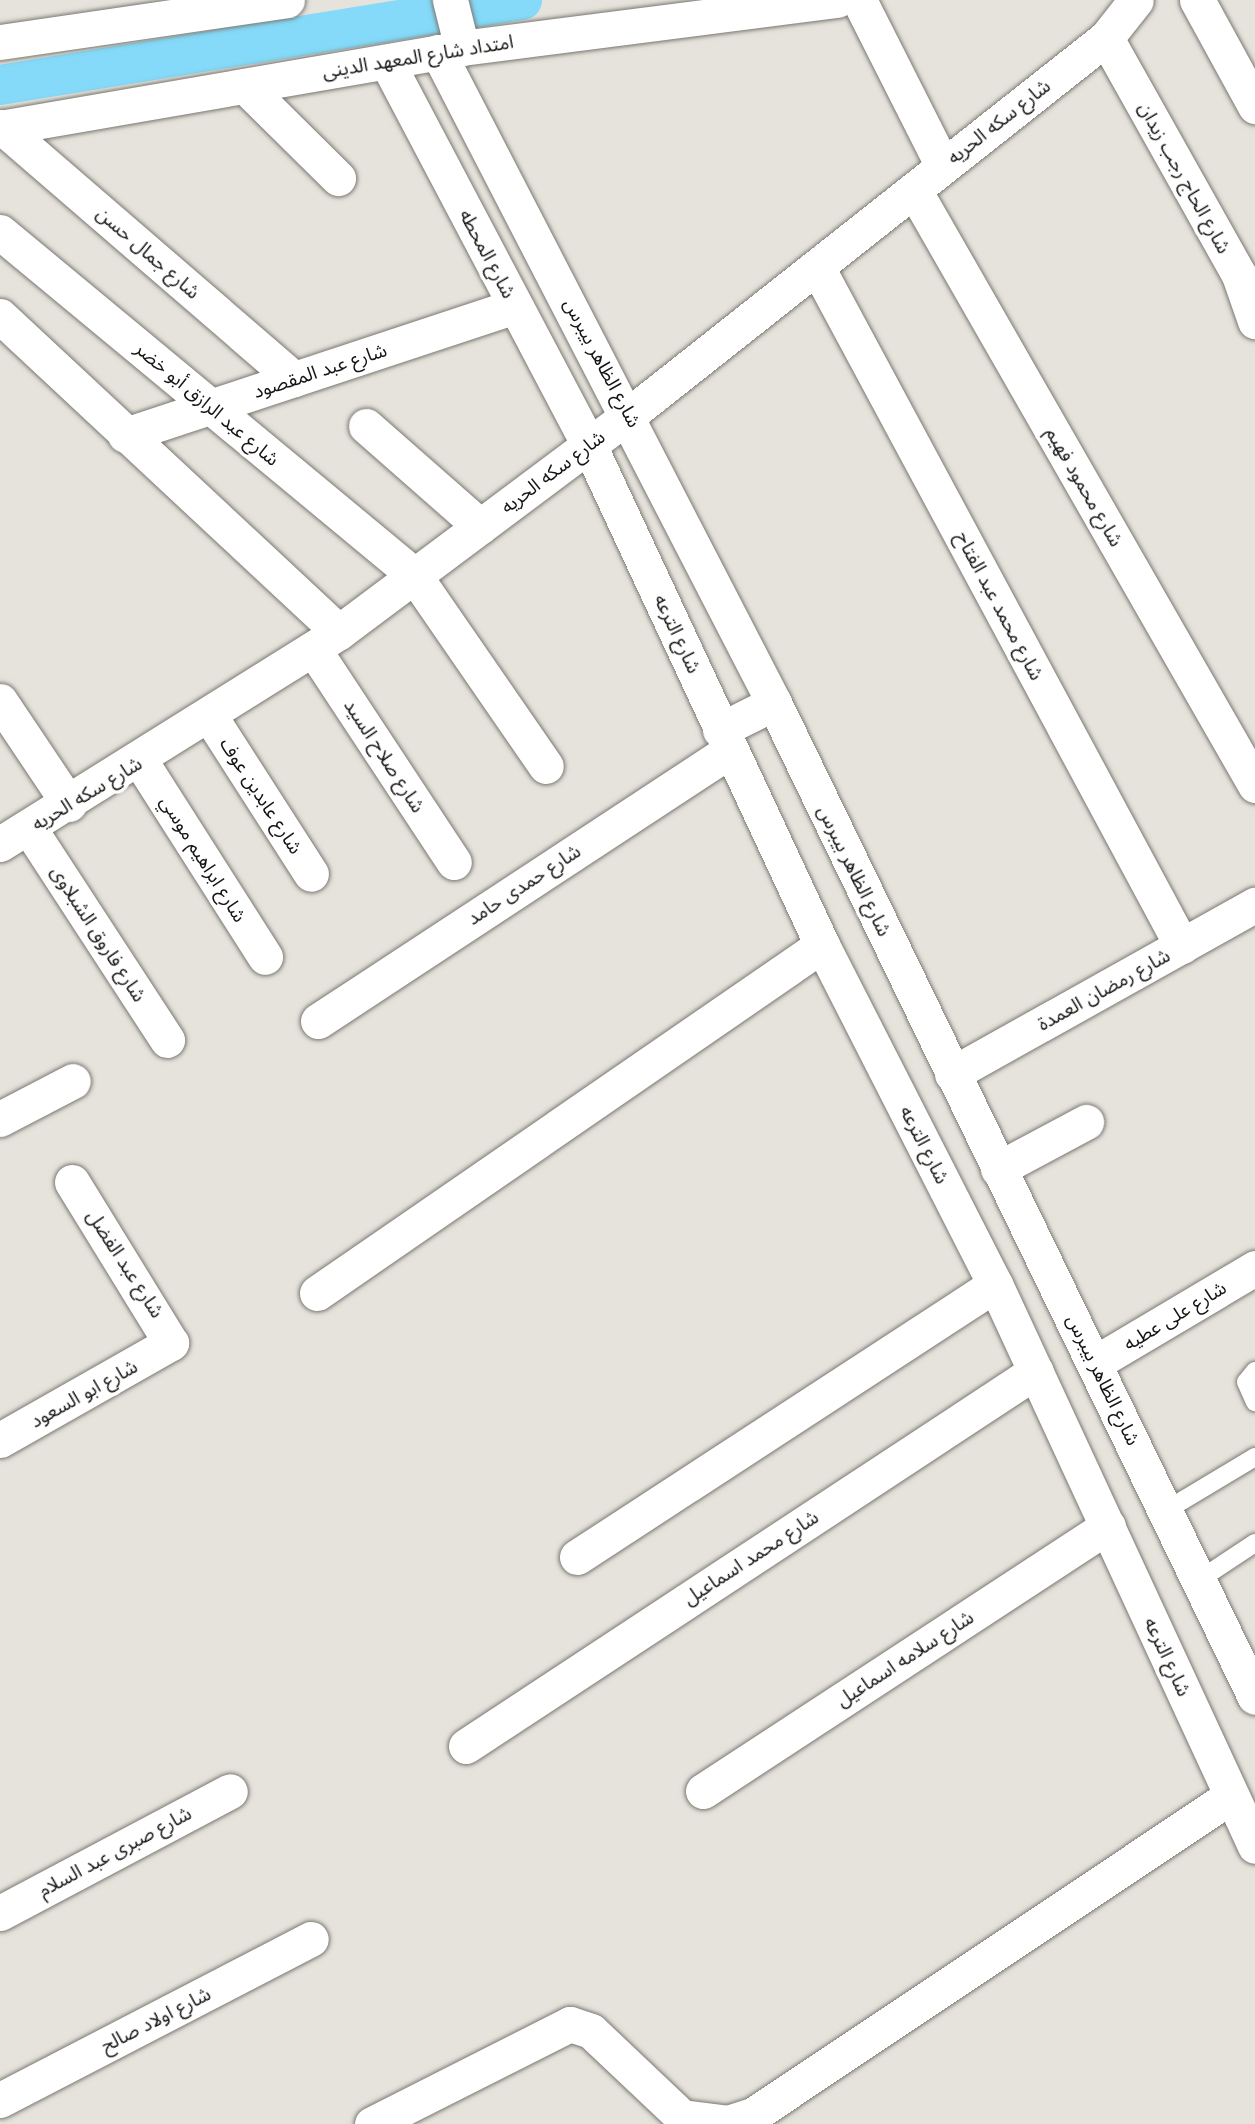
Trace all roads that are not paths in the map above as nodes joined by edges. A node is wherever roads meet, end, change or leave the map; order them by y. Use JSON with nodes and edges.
{"nodes":[{"id":1,"x":287,"y":0,"type":"edge"},
{"id":2,"x":450,"y":0,"type":"edge"},
{"id":3,"x":837,"y":0,"type":"edge"},
{"id":4,"x":859,"y":0,"type":"edge"},
{"id":5,"x":1136,"y":0,"type":"edge"},
{"id":6,"x":1198,"y":0,"type":"edge"},
{"id":7,"x":1106,"y":38,"type":"junction"},
{"id":8,"x":0,"y":42,"type":"edge"},
{"id":9,"x":450,"y":50,"type":"junction"},
{"id":10,"x":387,"y":62,"type":"junction"},
{"id":11,"x":245,"y":86,"type":"junction"},
{"id":12,"x":1255,"y":106,"type":"edge"},
{"id":13,"x":1,"y":127,"type":"edge"},
{"id":14,"x":943,"y":166,"type":"junction"},
{"id":15,"x":338,"y":178,"type":"dead end"},
{"id":16,"x":914,"y":190,"type":"junction"},
{"id":17,"x":0,"y":232,"type":"edge"},
{"id":18,"x":817,"y":267,"type":"junction"},
{"id":19,"x":514,"y":306,"type":"junction"},
{"id":20,"x":0,"y":316,"type":"edge"},
{"id":21,"x":1255,"y":321,"type":"edge"},
{"id":22,"x":294,"y":379,"type":"junction"},
{"id":23,"x":211,"y":407,"type":"junction"},
{"id":24,"x":630,"y":414,"type":"junction"},
{"id":25,"x":366,"y":426,"type":"dead end"},
{"id":26,"x":125,"y":435,"type":"junction"},
{"id":27,"x":589,"y":445,"type":"junction"},
{"id":28,"x":480,"y":526,"type":"junction"},
{"id":29,"x":414,"y":575,"type":"junction"},
{"id":30,"x":326,"y":641,"type":"junction"},
{"id":31,"x":0,"y":701,"type":"edge"},
{"id":32,"x":774,"y":703,"type":"junction"},
{"id":33,"x":211,"y":718,"type":"junction"},
{"id":34,"x":725,"y":740,"type":"junction"},
{"id":35,"x":141,"y":762,"type":"junction"},
{"id":36,"x":545,"y":766,"type":"dead end"},
{"id":37,"x":1255,"y":785,"type":"edge"},
{"id":38,"x":69,"y":804,"type":"junction"},
{"id":39,"x":15,"y":836,"type":"edge"},
{"id":40,"x":454,"y":862,"type":"dead end"},
{"id":41,"x":311,"y":874,"type":"dead end"},
{"id":42,"x":1255,"y":905,"type":"edge"},
{"id":43,"x":822,"y":945,"type":"junction"},
{"id":44,"x":1182,"y":946,"type":"junction"},
{"id":45,"x":265,"y":957,"type":"dead end"},
{"id":46,"x":318,"y":1021,"type":"dead end"},
{"id":47,"x":167,"y":1040,"type":"dead end"},
{"id":48,"x":953,"y":1074,"type":"junction"},
{"id":49,"x":73,"y":1081,"type":"dead end"},
{"id":50,"x":0,"y":1119,"type":"edge"},
{"id":51,"x":1086,"y":1122,"type":"dead end"},
{"id":52,"x":998,"y":1169,"type":"junction"},
{"id":53,"x":72,"y":1182,"type":"dead end"},
{"id":54,"x":1255,"y":1268,"type":"edge"},
{"id":55,"x":995,"y":1284,"type":"junction"},
{"id":56,"x":317,"y":1293,"type":"dead end"},
{"id":57,"x":168,"y":1348,"type":"joint"},
{"id":58,"x":1095,"y":1363,"type":"junction"},
{"id":59,"x":1036,"y":1371,"type":"junction"},
{"id":60,"x":1255,"y":1371,"type":"edge"},
{"id":61,"x":1255,"y":1402,"type":"edge"},
{"id":62,"x":0,"y":1440,"type":"edge"},
{"id":63,"x":1255,"y":1457,"type":"edge"},
{"id":64,"x":1150,"y":1479,"type":"junction"},
{"id":65,"x":1165,"y":1511,"type":"junction"},
{"id":66,"x":1101,"y":1512,"type":"junction"},
{"id":67,"x":1255,"y":1543,"type":"edge"},
{"id":68,"x":578,"y":1557,"type":"dead end"},
{"id":69,"x":1199,"y":1580,"type":"junction"},
{"id":70,"x":1255,"y":1698,"type":"edge"},
{"id":71,"x":466,"y":1746,"type":"dead end"},
{"id":72,"x":230,"y":1791,"type":"dead end"},
{"id":73,"x":703,"y":1791,"type":"dead end"},
{"id":74,"x":1231,"y":1796,"type":"junction"},
{"id":75,"x":1255,"y":1846,"type":"edge"},
{"id":76,"x":0,"y":1913,"type":"edge"},
{"id":77,"x":311,"y":1940,"type":"dead end"},
{"id":78,"x":0,"y":2100,"type":"edge"},
{"id":79,"x":372,"y":2124,"type":"edge"}],
"edges":[{"from":1,"to":8,"type":"street"},
{"from":2,"to":9,"type":"street","name":"شارع الظاهر بيبرس"},
{"from":3,"to":9,"type":"street","name":"امتداد شارع المعهد الدينى"},
{"from":4,"to":14,"type":"street"},
{"from":5,"to":7,"type":"street","name":"شارع سكه الحريه"},
{"from":6,"to":12,"type":"street"},
{"from":7,"to":14,"type":"street","name":"شارع سكه الحريه"},
{"from":7,"to":21,"type":"street","name":"شارع الحاج رجب زيدان"},
{"from":9,"to":10,"type":"street","name":"امتداد شارع المعهد الدينى"},
{"from":9,"to":24,"type":"street","name":"شارع الظاهر بيبرس"},
{"from":10,"to":11,"type":"street","name":"امتداد شارع المعهد الدينى"},
{"from":10,"to":19,"type":"street","name":"شارع المحطه"},
{"from":11,"to":13,"type":"street","name":"امتداد شارع المعهد الدينى"},
{"from":11,"to":15,"type":"street"},
{"from":13,"to":22,"type":"street","name":"شارع جمال حسن"},
{"from":14,"to":16,"type":"street","name":"شارع سكه الحريه"},
{"from":16,"to":18,"type":"street","name":"شارع سكه الحريه"},
{"from":16,"to":37,"type":"street","name":"شارع محمود فهيم"},
{"from":17,"to":23,"type":"street","name":"شارع عبد الرازق أبو خضر"},
{"from":18,"to":24,"type":"street","name":"شارع سكه الحريه"},
{"from":18,"to":44,"type":"street","name":"شارع محمد عبد الفتاح"},
{"from":19,"to":22,"type":"street","name":"شارع عبد المقصود"},
{"from":19,"to":27,"type":"street","name":"شارع المحطه"},
{"from":20,"to":26,"type":"street","name":"شارع صلاح السيد"},
{"from":22,"to":23,"type":"street","name":"شارع عبد المقصود"},
{"from":23,"to":26,"type":"street","name":"شارع عبد المقصود"},
{"from":23,"to":29,"type":"street","name":"شارع عبد الرازق أبو خضر"},
{"from":24,"to":27,"type":"street","name":"شارع سكه الحريه"},
{"from":24,"to":32,"type":"street","name":"شارع الظاهر بيبرس"},
{"from":25,"to":28,"type":"street"},
{"from":26,"to":30,"type":"street","name":"شارع صلاح السيد"},
{"from":27,"to":28,"type":"street","name":"شارع سكه الحريه"},
{"from":27,"to":34,"type":"street","name":"شارع الترعه"},
{"from":28,"to":29,"type":"street","name":"شارع سكه الحريه"},
{"from":29,"to":30,"type":"street","name":"شارع سكه الحريه"},
{"from":29,"to":36,"type":"street","name":"شارع عبد الرازق أبو خضر"},
{"from":30,"to":33,"type":"street","name":"شارع سكه الحريه"},
{"from":30,"to":40,"type":"street","name":"شارع صلاح السيد"},
{"from":31,"to":38,"type":"street"},
{"from":32,"to":34,"type":"street","name":"شارع حمدى حامد"},
{"from":32,"to":48,"type":"street","name":"شارع الظاهر بيبرس"},
{"from":33,"to":35,"type":"street","name":"شارع سكه الحريه"},
{"from":33,"to":41,"type":"street","name":"شارع عابدين عوف"},
{"from":34,"to":43,"type":"street","name":"شارع الترعه"},
{"from":34,"to":46,"type":"street","name":"شارع حمدى حامد"},
{"from":35,"to":38,"type":"street","name":"شارع سكه الحريه"},
{"from":35,"to":45,"type":"street","name":"شارع ابراهيم موسي"},
{"from":38,"to":39,"type":"street","name":"شارع سكه الحريه"},
{"from":39,"to":47,"type":"street","name":"شارع فاروق الشبلاوى"},
{"from":42,"to":44,"type":"street","name":"شارع رمضان العمدة"},
{"from":43,"to":55,"type":"street","name":"شارع الترعه"},
{"from":43,"to":56,"type":"street"},
{"from":44,"to":48,"type":"street","name":"شارع رمضان العمدة"},
{"from":48,"to":52,"type":"street","name":"شارع الظاهر بيبرس"},
{"from":49,"to":50,"type":"street"},
{"from":51,"to":52,"type":"street"},
{"from":52,"to":58,"type":"street","name":"شارع الظاهر بيبرس"},
{"from":53,"to":57,"type":"street","name":"شارع عبد الفضل"},
{"from":54,"to":58,"type":"street","name":"شارع على عطيه"},
{"from":55,"to":59,"type":"street","name":"شارع الترعه"},
{"from":55,"to":68,"type":"street"},
{"from":57,"to":62,"type":"street","name":"شارع ابو السعود"},
{"from":58,"to":64,"type":"street","name":"شارع الظاهر بيبرس"},
{"from":59,"to":66,"type":"street","name":"شارع الترعه"},
{"from":59,"to":71,"type":"street","name":"شارع محمد اسماعيل"},
{"from":60,"to":61,"type":"lane"},
{"from":63,"to":65,"type":"lane"},
{"from":64,"to":65,"type":"street","name":"شارع الظاهر بيبرس"},
{"from":64,"to":66,"type":"street","name":"شارع سلامه اسماعيل"},
{"from":65,"to":69,"type":"street","name":"شارع الظاهر بيبرس"},
{"from":66,"to":73,"type":"street","name":"شارع سلامه اسماعيل"},
{"from":66,"to":74,"type":"street","name":"شارع الترعه"},
{"from":67,"to":69,"type":"lane"},
{"from":69,"to":70,"type":"street","name":"شارع الظاهر بيبرس"},
{"from":72,"to":76,"type":"street","name":"شارع صبرى عبد السلام"},
{"from":74,"to":75,"type":"street","name":"شارع الترعه"},
{"from":74,"to":79,"type":"street"},
{"from":77,"to":78,"type":"street","name":"شارع اولاد صالح"}]}
